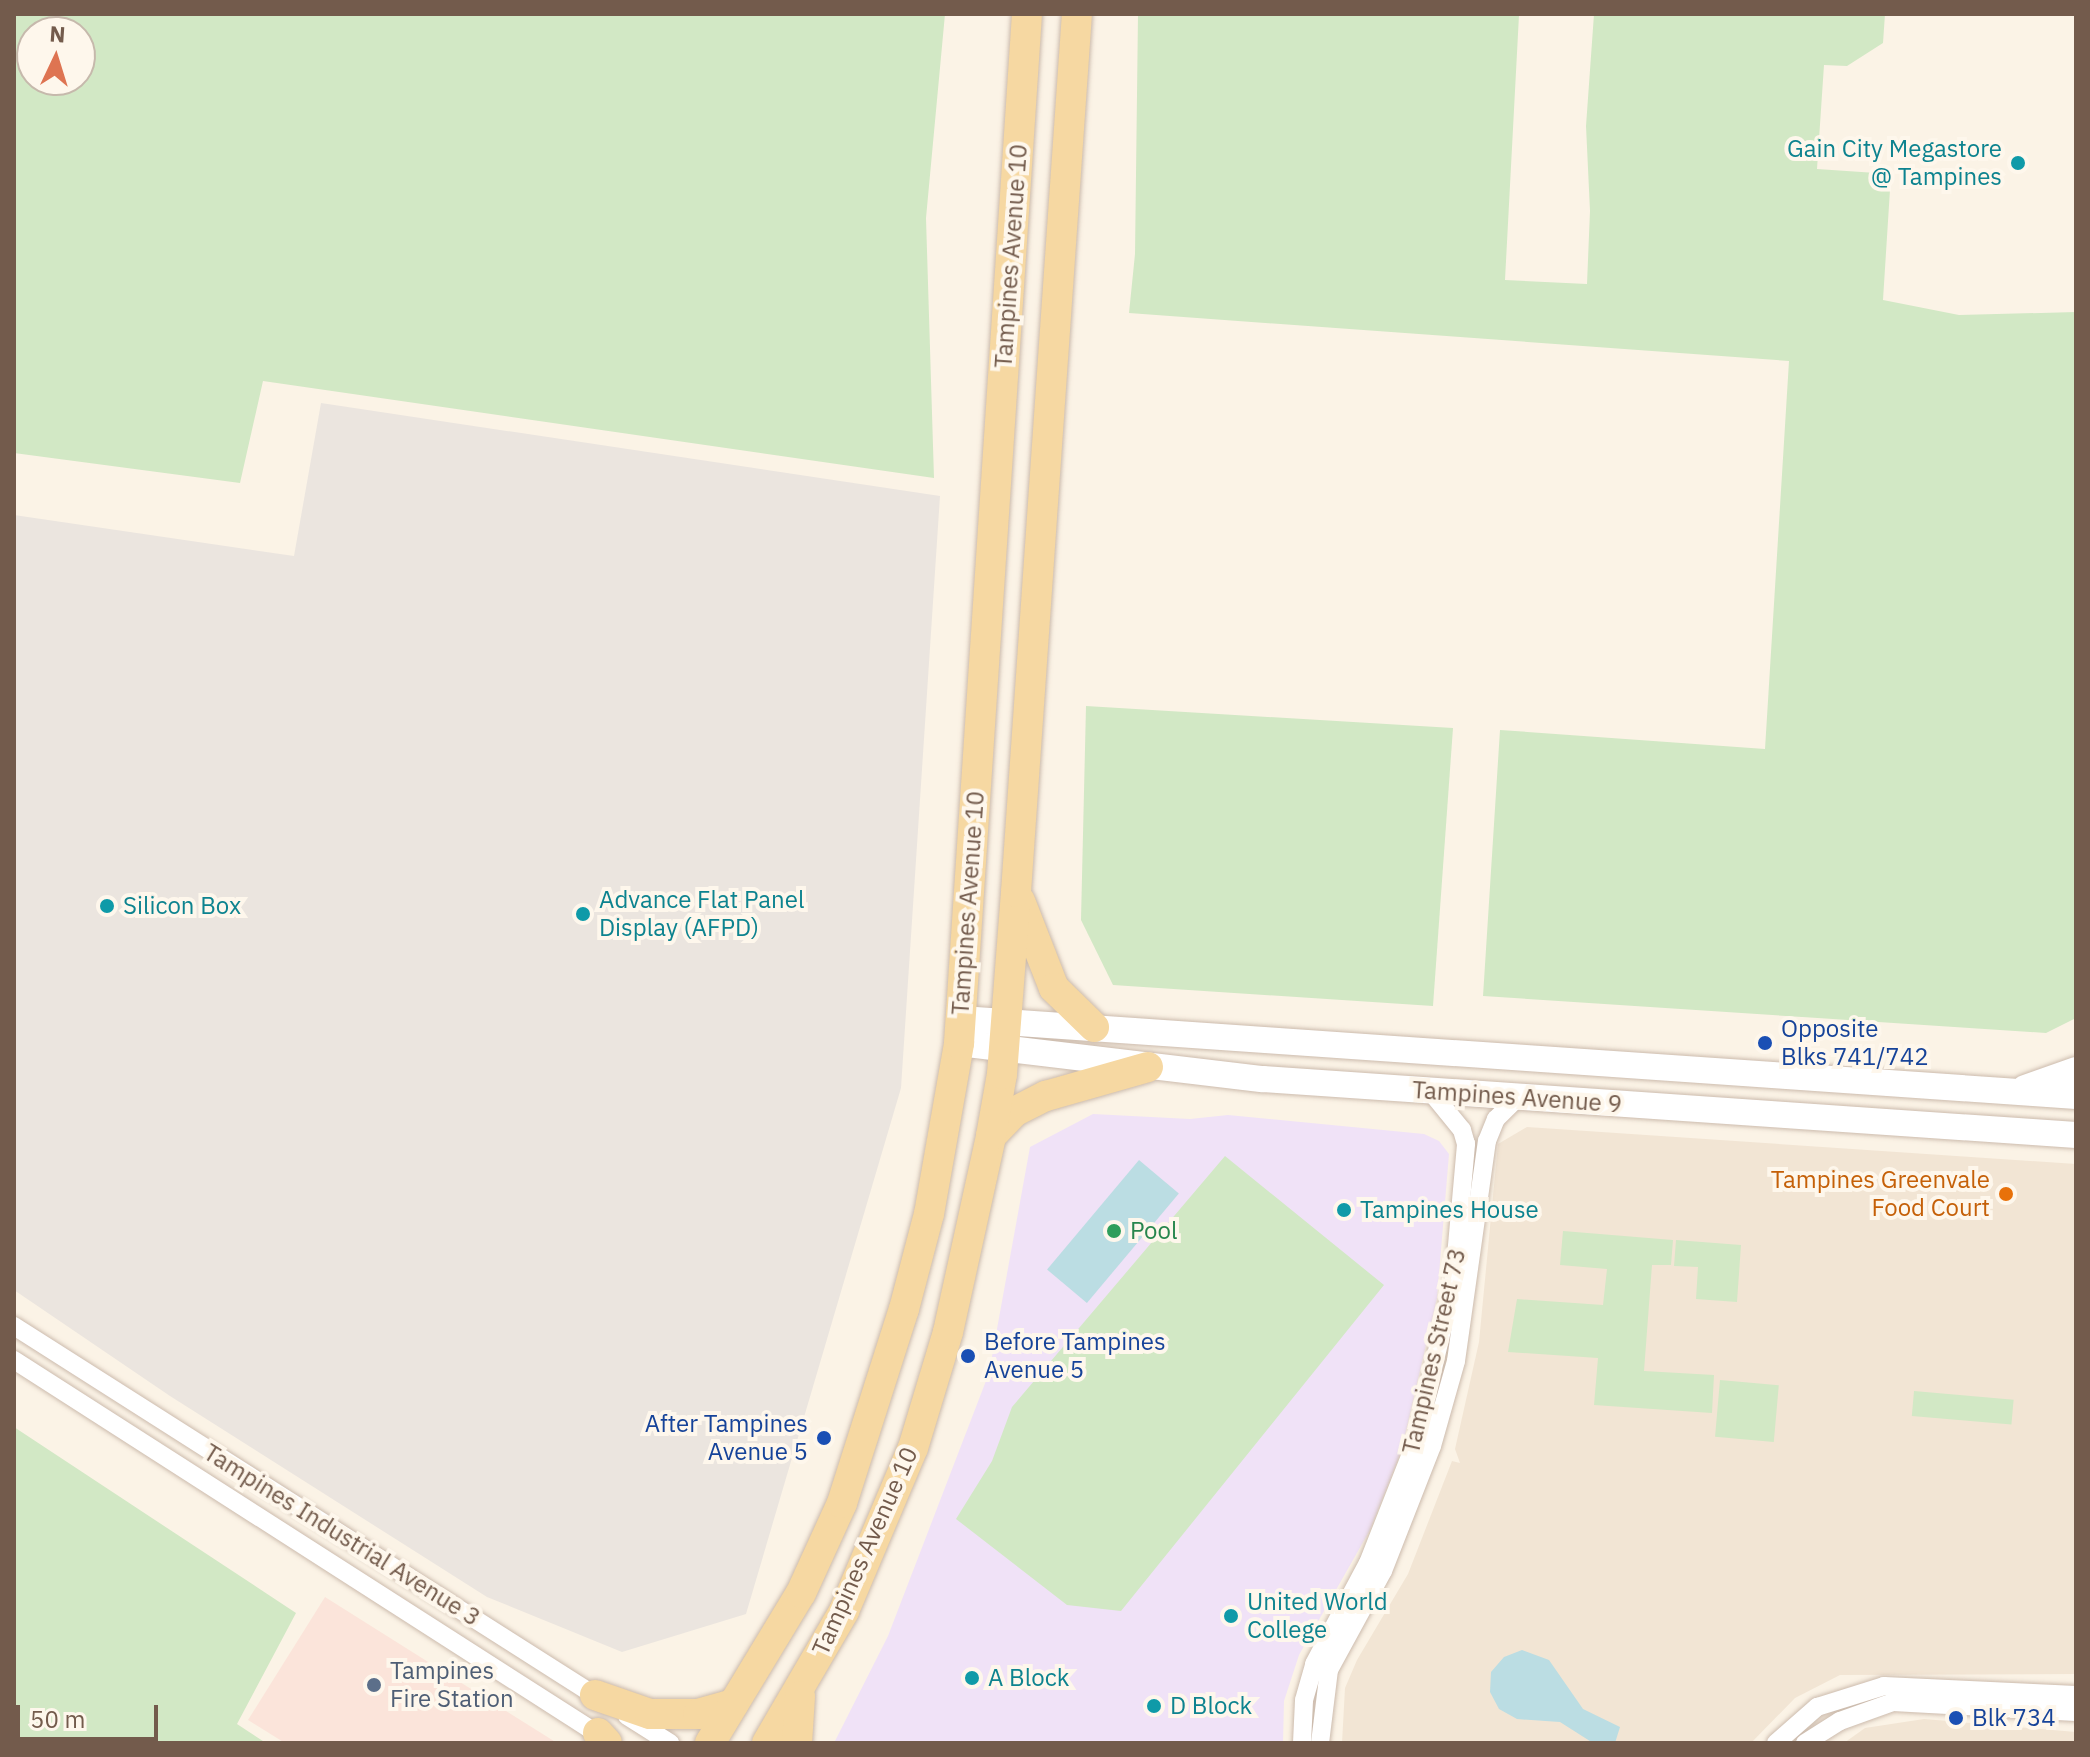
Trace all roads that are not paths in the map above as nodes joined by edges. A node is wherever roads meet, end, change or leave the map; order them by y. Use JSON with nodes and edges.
{"nodes":[{"id":1,"x":1027,"y":14,"type":"edge"},
{"id":2,"x":1077,"y":14,"type":"edge"},
{"id":3,"x":1016,"y":892,"type":"junction"},
{"id":4,"x":1094,"y":1027,"type":"junction"},
{"id":5,"x":960,"y":1031,"type":"junction"},
{"id":6,"x":1004,"y":1034,"type":"junction"},
{"id":7,"x":1148,"y":1067,"type":"junction"},
{"id":8,"x":2076,"y":1070,"type":"edge"},
{"id":9,"x":1431,"y":1092,"type":"junction"},
{"id":10,"x":2014,"y":1092,"type":"junction"},
{"id":11,"x":2076,"y":1096,"type":"edge"},
{"id":12,"x":1517,"y":1098,"type":"junction"},
{"id":13,"x":2076,"y":1135,"type":"edge"},
{"id":14,"x":991,"y":1136,"type":"junction"},
{"id":15,"x":14,"y":1326,"type":"edge"},
{"id":16,"x":14,"y":1360,"type":"edge"},
{"id":17,"x":800,"y":1690,"type":"junction"},
{"id":18,"x":595,"y":1695,"type":"junction"},
{"id":19,"x":2076,"y":1695,"type":"edge"},
{"id":20,"x":734,"y":1704,"type":"junction"},
{"id":21,"x":2076,"y":1712,"type":"edge"},
{"id":22,"x":606,"y":1740,"type":"edge"},
{"id":23,"x":670,"y":1743,"type":"edge"},
{"id":24,"x":710,"y":1743,"type":"edge"},
{"id":25,"x":767,"y":1743,"type":"edge"},
{"id":26,"x":797,"y":1743,"type":"edge"},
{"id":27,"x":1302,"y":1743,"type":"edge"},
{"id":28,"x":1320,"y":1743,"type":"edge"},
{"id":29,"x":1776,"y":1743,"type":"edge"},
{"id":30,"x":1805,"y":1743,"type":"edge"}],
"edges":[{"from":1,"to":5,"type":"main road","name":"Tampines Avenue 10"},
{"from":2,"to":3,"type":"main road","name":"Tampines Avenue 10"},
{"from":3,"to":4,"type":"main road"},
{"from":3,"to":6,"type":"main road","name":"Tampines Avenue 10"},
{"from":4,"to":6,"type":"main road","name":"Tampines Avenue 9"},
{"from":4,"to":10,"type":"main road","name":"Tampines Avenue 9"},
{"from":5,"to":6,"type":"main road","name":"Tampines Avenue 9"},
{"from":5,"to":20,"type":"main road","name":"Tampines Avenue 10"},
{"from":6,"to":7,"type":"main road","name":"Tampines Avenue 9"},
{"from":6,"to":14,"type":"main road","name":"Tampines Avenue 10"},
{"from":7,"to":9,"type":"main road","name":"Tampines Avenue 9"},
{"from":7,"to":14,"type":"main road"},
{"from":8,"to":10,"type":"main road"},
{"from":9,"to":12,"type":"main road","name":"Tampines Avenue 9"},
{"from":9,"to":27,"type":"street","name":"Tampines Street 73"},
{"from":10,"to":11,"type":"main road","name":"Tampines Avenue 9"},
{"from":12,"to":13,"type":"main road","name":"Tampines Avenue 9"},
{"from":12,"to":28,"type":"street","name":"Tampines Street 73"},
{"from":14,"to":17,"type":"main road","name":"Tampines Avenue 10"},
{"from":15,"to":18,"type":"street","name":"Tampines Industrial Avenue 3"},
{"from":16,"to":22,"type":"street","name":"Tampines Industrial Avenue 3"},
{"from":17,"to":25,"type":"main road","name":"Tampines Avenue 10"},
{"from":17,"to":26,"type":"main road"},
{"from":18,"to":20,"type":"main road"},
{"from":18,"to":23,"type":"street","name":"Tampines Industrial Avenue 3"},
{"from":19,"to":29,"type":"street"},
{"from":20,"to":24,"type":"main road","name":"Tampines Avenue 10"},
{"from":21,"to":30,"type":"street"}]}
